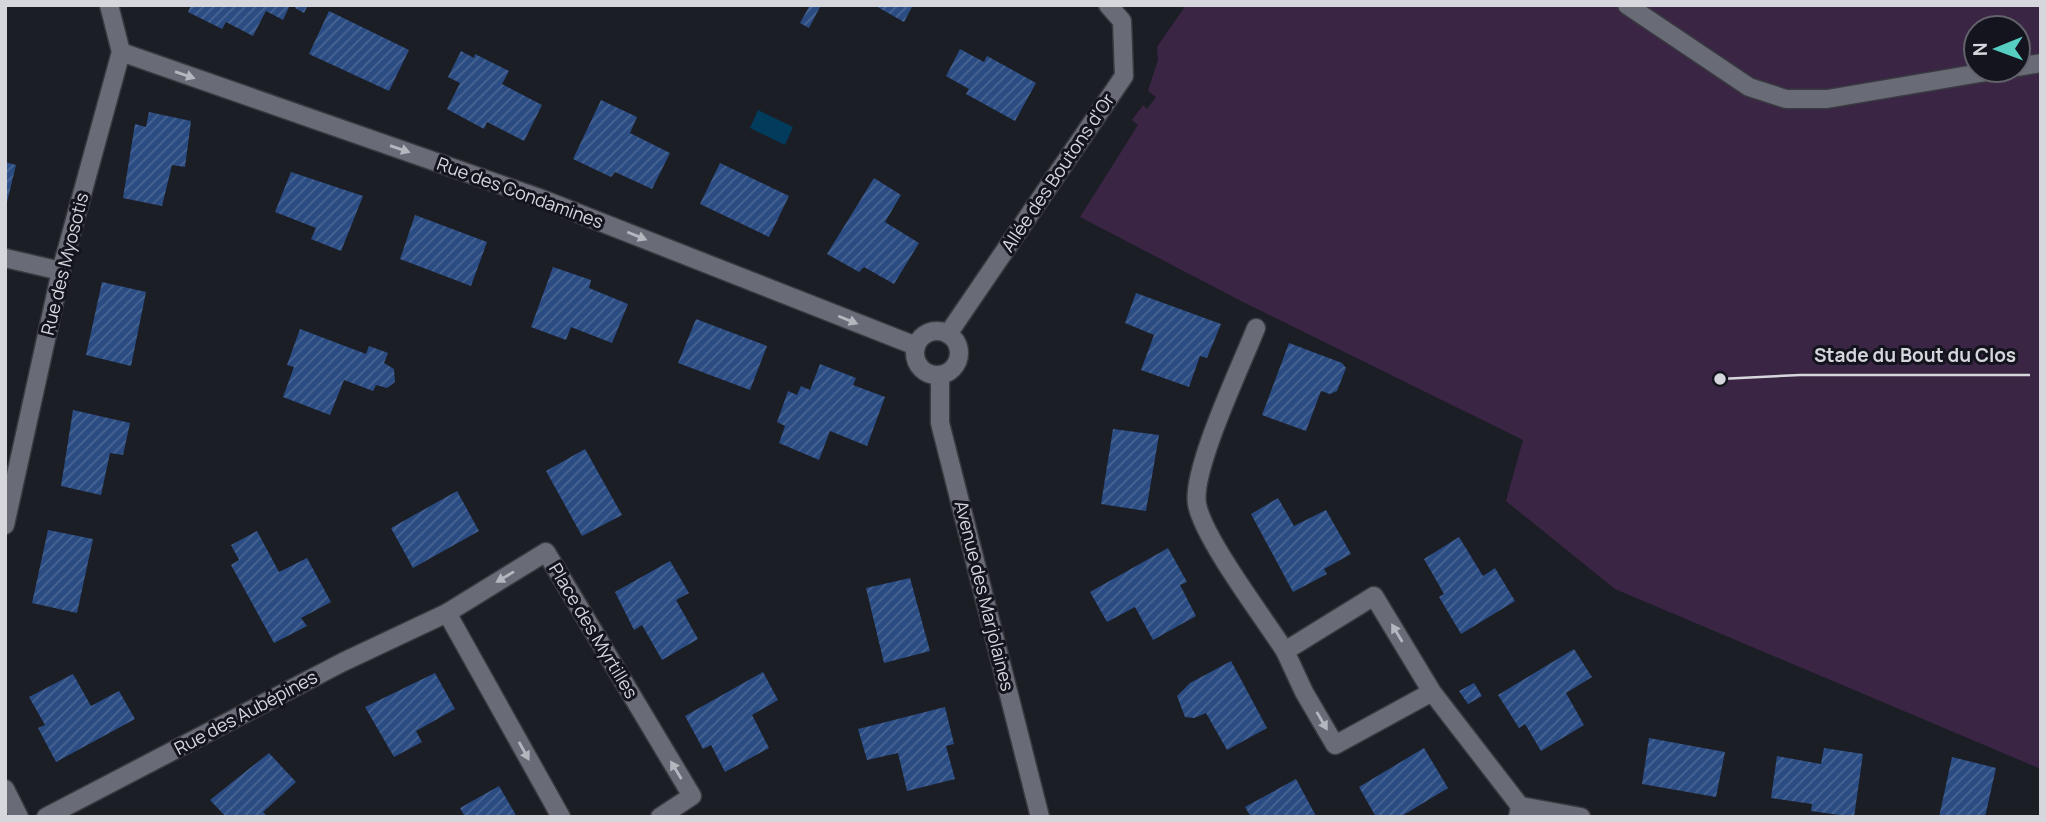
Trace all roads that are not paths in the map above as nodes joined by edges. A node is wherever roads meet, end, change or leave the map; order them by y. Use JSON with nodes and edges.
{"nodes":[{"id":1,"x":109,"y":5,"type":"edge"},
{"id":2,"x":1108,"y":5,"type":"edge"},
{"id":3,"x":1627,"y":5,"type":"edge"},
{"id":4,"x":121,"y":52,"type":"junction"},
{"id":5,"x":1962,"y":76,"type":"edge"},
{"id":6,"x":5,"y":258,"type":"edge"},
{"id":7,"x":61,"y":271,"type":"junction"},
{"id":8,"x":1256,"y":328,"type":"dead end"},
{"id":9,"x":948,"y":334,"type":"junction"},
{"id":10,"x":916,"y":346,"type":"junction"},
{"id":11,"x":940,"y":375,"type":"junction"},
{"id":12,"x":5,"y":524,"type":"edge"},
{"id":13,"x":447,"y":612,"type":"junction"},
{"id":14,"x":1285,"y":651,"type":"junction"},
{"id":15,"x":1432,"y":692,"type":"junction"},
{"id":16,"x":5,"y":789,"type":"edge"},
{"id":17,"x":1519,"y":812,"type":"edge"},
{"id":18,"x":19,"y":817,"type":"edge"},
{"id":19,"x":46,"y":817,"type":"edge"},
{"id":20,"x":561,"y":817,"type":"edge"},
{"id":21,"x":660,"y":817,"type":"edge"},
{"id":22,"x":1040,"y":817,"type":"edge"},
{"id":23,"x":1581,"y":817,"type":"edge"}],
"edges":[{"from":1,"to":4,"type":"street","name":"Rue des Myosotis"},
{"from":2,"to":9,"type":"street","name":"Allée des Boutons d'Or"},
{"from":3,"to":5,"type":"street"},
{"from":4,"to":7,"type":"street","name":"Rue des Myosotis"},
{"from":4,"to":10,"type":"street","name":"Rue des Condamines","one_way":true},
{"from":6,"to":7,"type":"street"},
{"from":7,"to":12,"type":"street","name":"Rue des Myosotis"},
{"from":8,"to":14,"type":"street"},
{"from":9,"to":10,"type":"street"},
{"from":9,"to":11,"type":"street"},
{"from":10,"to":11,"type":"street"},
{"from":11,"to":22,"type":"street","name":"Avenue des Marjolaines"},
{"from":13,"to":19,"type":"street","name":"Rue des Aubépines"},
{"from":13,"to":20,"type":"street","one_way":true},
{"from":21,"to":13,"type":"street","name":"Place des Myrtilles","one_way":true},
{"from":15,"to":14,"type":"street","one_way":true},
{"from":14,"to":15,"type":"street","one_way":true},
{"from":15,"to":17,"type":"street"},
{"from":16,"to":18,"type":"street"},
{"from":17,"to":23,"type":"street"}]}
